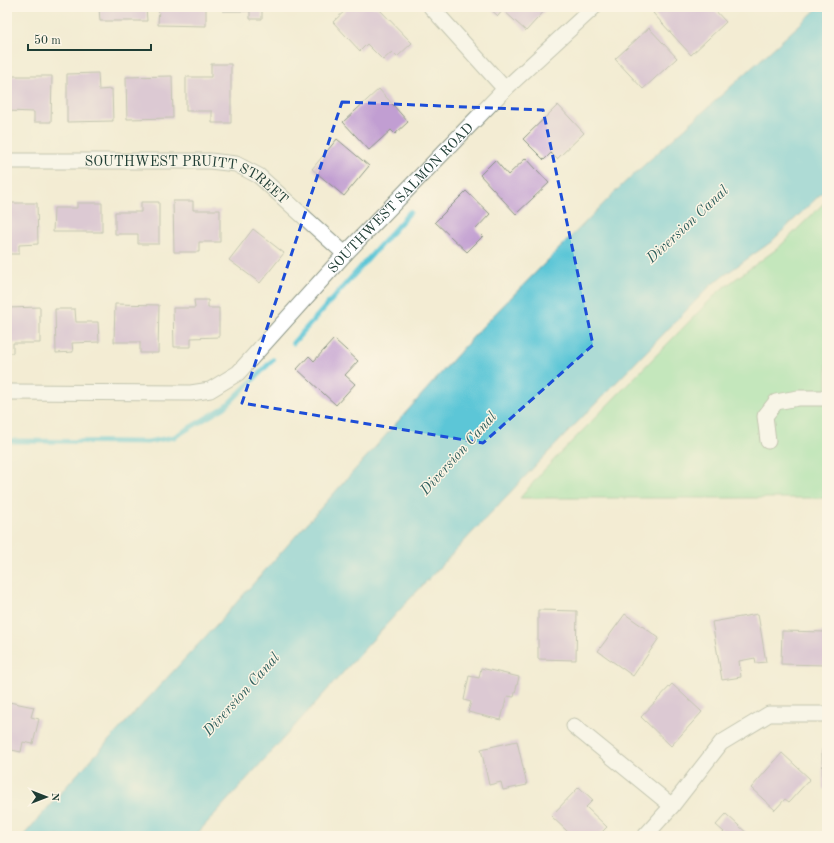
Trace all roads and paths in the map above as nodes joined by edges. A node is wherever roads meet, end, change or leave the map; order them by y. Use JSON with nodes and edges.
{"nodes":[{"id":1,"x":431,"y":7,"type":"edge"},
{"id":2,"x":594,"y":7,"type":"edge"},
{"id":3,"x":505,"y":90,"type":"junction"},
{"id":4,"x":7,"y":161,"type":"edge"},
{"id":5,"x":345,"y":254,"type":"junction"},
{"id":6,"x":7,"y":392,"type":"edge"},
{"id":7,"x":827,"y":398,"type":"edge"},
{"id":8,"x":768,"y":441,"type":"dead end"},
{"id":9,"x":827,"y":714,"type":"edge"},
{"id":10,"x":574,"y":726,"type":"dead end"},
{"id":11,"x":672,"y":806,"type":"junction"},
{"id":12,"x":645,"y":836,"type":"edge"}],
"edges":[{"from":1,"to":3,"type":"street"},
{"from":2,"to":3,"type":"street","name":"SOUTHWEST SALMON ROAD"},
{"from":3,"to":5,"type":"street","name":"SOUTHWEST SALMON ROAD"},
{"from":4,"to":5,"type":"street","name":"SOUTHWEST PRUITT STREET"},
{"from":5,"to":6,"type":"street","name":"SOUTHWEST SALMON ROAD"},
{"from":7,"to":8,"type":"street"},
{"from":9,"to":11,"type":"street"},
{"from":10,"to":11,"type":"street"},
{"from":11,"to":12,"type":"street"}]}
